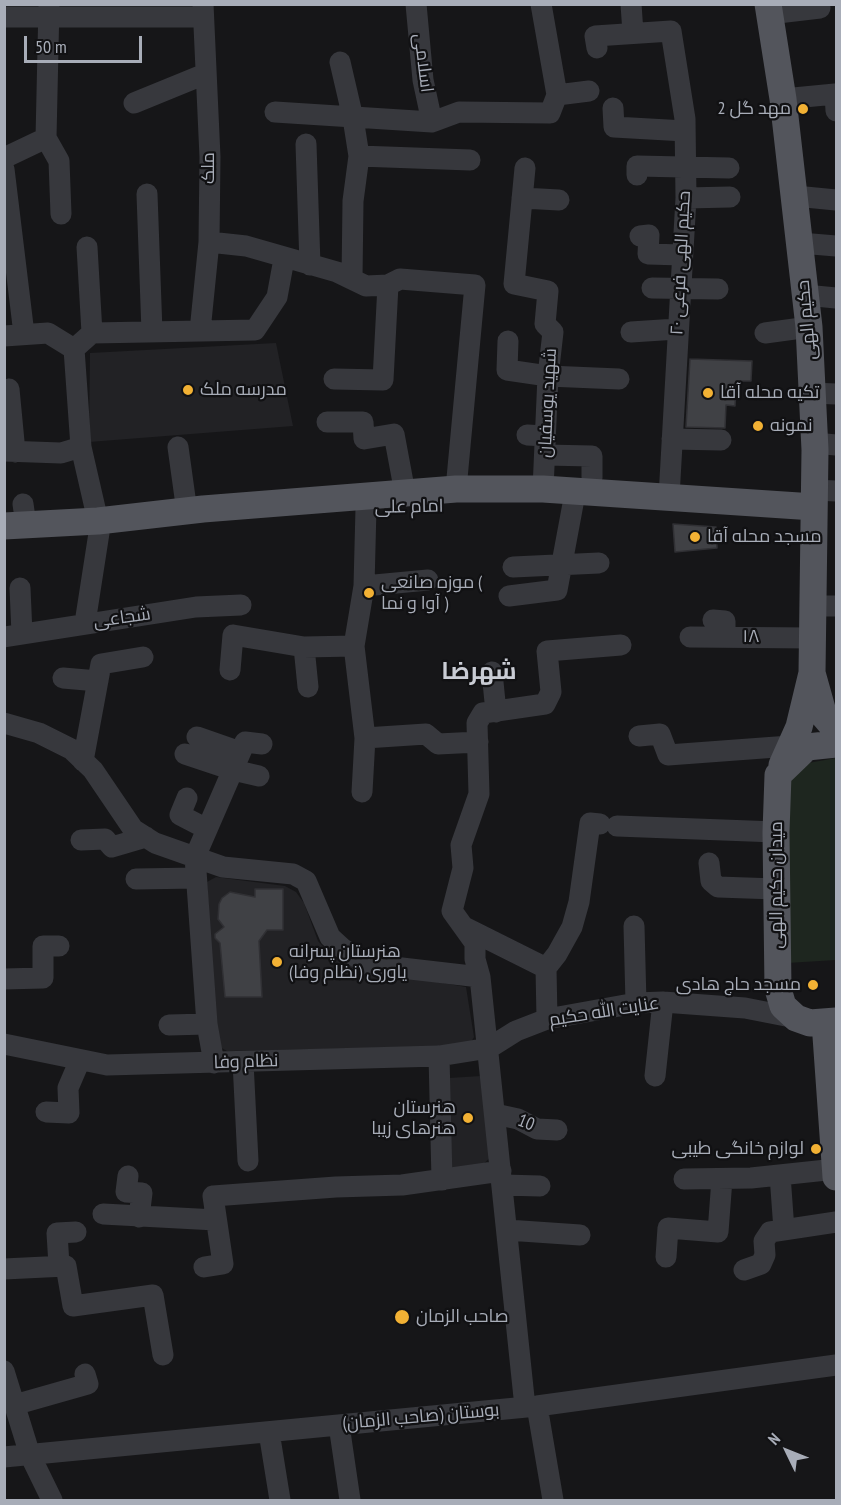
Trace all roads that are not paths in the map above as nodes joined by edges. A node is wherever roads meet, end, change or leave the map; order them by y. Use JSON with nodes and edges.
{"nodes":[{"id":1,"x":416,"y":4,"type":"edge"},
{"id":2,"x":541,"y":4,"type":"edge"},
{"id":3,"x":631,"y":4,"type":"edge"},
{"id":4,"x":820,"y":8,"type":"dead end"},
{"id":5,"x":769,"y":9,"type":"edge"},
{"id":6,"x":49,"y":10,"type":"edge"},
{"id":7,"x":203,"y":11,"type":"edge"},
{"id":8,"x":4,"y":17,"type":"edge"},
{"id":9,"x":633,"y":33,"type":"junction"},
{"id":10,"x":597,"y":48,"type":"dead end"},
{"id":11,"x":340,"y":62,"type":"dead end"},
{"id":12,"x":205,"y":74,"type":"junction"},
{"id":13,"x":589,"y":91,"type":"dead end"},
{"id":14,"x":557,"y":95,"type":"junction"},
{"id":15,"x":783,"y":99,"type":"junction"},
{"id":16,"x":134,"y":103,"type":"dead end"},
{"id":17,"x":613,"y":108,"type":"dead end"},
{"id":18,"x":837,"y":111,"type":"edge"},
{"id":19,"x":275,"y":112,"type":"dead end"},
{"id":20,"x":353,"y":117,"type":"junction"},
{"id":21,"x":432,"y":122,"type":"junction"},
{"id":22,"x":685,"y":131,"type":"junction"},
{"id":23,"x":46,"y":138,"type":"junction"},
{"id":24,"x":306,"y":144,"type":"dead end"},
{"id":25,"x":359,"y":156,"type":"junction"},
{"id":26,"x":4,"y":158,"type":"edge"},
{"id":27,"x":470,"y":160,"type":"dead end"},
{"id":28,"x":525,"y":168,"type":"dead end"},
{"id":29,"x":686,"y":168,"type":"junction"},
{"id":30,"x":729,"y":168,"type":"dead end"},
{"id":31,"x":4,"y":169,"type":"edge"},
{"id":32,"x":637,"y":175,"type":"dead end"},
{"id":33,"x":147,"y":194,"type":"dead end"},
{"id":34,"x":795,"y":196,"type":"junction"},
{"id":35,"x":730,"y":197,"type":"dead end"},
{"id":36,"x":522,"y":198,"type":"junction"},
{"id":37,"x":686,"y":198,"type":"junction"},
{"id":38,"x":560,"y":200,"type":"dead end"},
{"id":39,"x":836,"y":200,"type":"edge"},
{"id":40,"x":60,"y":214,"type":"dead end"},
{"id":41,"x":640,"y":236,"type":"dead end"},
{"id":42,"x":209,"y":242,"type":"junction"},
{"id":43,"x":800,"y":243,"type":"junction"},
{"id":44,"x":837,"y":246,"type":"edge"},
{"id":45,"x":87,"y":247,"type":"dead end"},
{"id":46,"x":682,"y":255,"type":"junction"},
{"id":47,"x":284,"y":259,"type":"junction"},
{"id":48,"x":310,"y":265,"type":"junction"},
{"id":49,"x":352,"y":279,"type":"junction"},
{"id":50,"x":388,"y":285,"type":"junction"},
{"id":51,"x":11,"y":286,"type":"edge"},
{"id":52,"x":652,"y":288,"type":"dead end"},
{"id":53,"x":679,"y":289,"type":"junction"},
{"id":54,"x":718,"y":289,"type":"dead end"},
{"id":55,"x":806,"y":295,"type":"junction"},
{"id":56,"x":837,"y":298,"type":"edge"},
{"id":57,"x":809,"y":327,"type":"junction"},
{"id":58,"x":677,"y":329,"type":"junction"},
{"id":59,"x":200,"y":331,"type":"junction"},
{"id":60,"x":152,"y":332,"type":"junction"},
{"id":61,"x":631,"y":332,"type":"dead end"},
{"id":62,"x":92,"y":333,"type":"junction"},
{"id":63,"x":765,"y":333,"type":"dead end"},
{"id":64,"x":14,"y":335,"type":"edge"},
{"id":65,"x":508,"y":341,"type":"dead end"},
{"id":66,"x":74,"y":349,"type":"junction"},
{"id":67,"x":548,"y":376,"type":"junction"},
{"id":68,"x":334,"y":379,"type":"dead end"},
{"id":69,"x":620,"y":379,"type":"dead end"},
{"id":70,"x":9,"y":389,"type":"dead end"},
{"id":71,"x":824,"y":393,"type":"edge"},
{"id":72,"x":327,"y":422,"type":"dead end"},
{"id":73,"x":672,"y":439,"type":"junction"},
{"id":74,"x":721,"y":440,"type":"dead end"},
{"id":75,"x":539,"y":442,"type":"junction"},
{"id":76,"x":826,"y":444,"type":"edge"},
{"id":77,"x":81,"y":447,"type":"junction"},
{"id":78,"x":178,"y":447,"type":"dead end"},
{"id":79,"x":10,"y":452,"type":"edge"},
{"id":80,"x":592,"y":478,"type":"dead end"},
{"id":81,"x":456,"y":489,"type":"junction"},
{"id":82,"x":543,"y":489,"type":"junction"},
{"id":83,"x":405,"y":493,"type":"junction"},
{"id":84,"x":669,"y":496,"type":"junction"},
{"id":85,"x":820,"y":502,"type":"edge"},
{"id":86,"x":197,"y":504,"type":"junction"},
{"id":87,"x":573,"y":504,"type":"junction"},
{"id":88,"x":366,"y":508,"type":"junction"},
{"id":89,"x":14,"y":523,"type":"edge"},
{"id":90,"x":99,"y":527,"type":"junction"},
{"id":91,"x":599,"y":563,"type":"dead end"},
{"id":92,"x":562,"y":564,"type":"junction"},
{"id":93,"x":513,"y":567,"type":"dead end"},
{"id":94,"x":428,"y":580,"type":"dead end"},
{"id":95,"x":364,"y":586,"type":"junction"},
{"id":96,"x":20,"y":588,"type":"dead end"},
{"id":97,"x":509,"y":596,"type":"dead end"},
{"id":98,"x":241,"y":605,"type":"dead end"},
{"id":99,"x":825,"y":606,"type":"edge"},
{"id":100,"x":713,"y":620,"type":"dead end"},
{"id":101,"x":85,"y":623,"type":"junction"},
{"id":102,"x":14,"y":635,"type":"edge"},
{"id":103,"x":690,"y":637,"type":"dead end"},
{"id":104,"x":725,"y":637,"type":"junction"},
{"id":105,"x":812,"y":638,"type":"junction"},
{"id":106,"x":621,"y":645,"type":"dead end"},
{"id":107,"x":354,"y":646,"type":"junction"},
{"id":108,"x":304,"y":647,"type":"junction"},
{"id":109,"x":143,"y":657,"type":"dead end"},
{"id":110,"x":230,"y":670,"type":"dead end"},
{"id":111,"x":492,"y":672,"type":"dead end"},
{"id":112,"x":812,"y":673,"type":"junction"},
{"id":113,"x":63,"y":678,"type":"dead end"},
{"id":114,"x":98,"y":681,"type":"junction"},
{"id":115,"x":308,"y":687,"type":"dead end"},
{"id":116,"x":496,"y":712,"type":"junction"},
{"id":117,"x":4,"y":723,"type":"edge"},
{"id":118,"x":837,"y":730,"type":"edge"},
{"id":119,"x":639,"y":735,"type":"dead end"},
{"id":120,"x":365,"y":738,"type":"junction"},
{"id":121,"x":478,"y":742,"type":"junction"},
{"id":122,"x":262,"y":744,"type":"dead end"},
{"id":123,"x":837,"y":744,"type":"edge"},
{"id":124,"x":191,"y":746,"type":"dead end"},
{"id":125,"x":790,"y":746,"type":"junction"},
{"id":126,"x":83,"y":760,"type":"junction"},
{"id":127,"x":236,"y":761,"type":"junction"},
{"id":128,"x":778,"y":775,"type":"junction"},
{"id":129,"x":259,"y":776,"type":"dead end"},
{"id":130,"x":362,"y":792,"type":"dead end"},
{"id":131,"x":187,"y":798,"type":"dead end"},
{"id":132,"x":207,"y":829,"type":"junction"},
{"id":133,"x":776,"y":832,"type":"junction"},
{"id":134,"x":146,"y":837,"type":"junction"},
{"id":135,"x":81,"y":840,"type":"dead end"},
{"id":136,"x":195,"y":857,"type":"junction"},
{"id":137,"x":709,"y":863,"type":"dead end"},
{"id":138,"x":196,"y":878,"type":"junction"},
{"id":139,"x":136,"y":879,"type":"dead end"},
{"id":140,"x":776,"y":889,"type":"junction"},
{"id":141,"x":463,"y":926,"type":"junction"},
{"id":142,"x":634,"y":926,"type":"dead end"},
{"id":143,"x":59,"y":945,"type":"dead end"},
{"id":144,"x":546,"y":968,"type":"junction"},
{"id":145,"x":480,"y":977,"type":"junction"},
{"id":146,"x":4,"y":978,"type":"edge"},
{"id":147,"x":663,"y":1002,"type":"junction"},
{"id":148,"x":636,"y":1003,"type":"junction"},
{"id":149,"x":796,"y":1018,"type":"junction"},
{"id":150,"x":547,"y":1019,"type":"junction"},
{"id":151,"x":831,"y":1022,"type":"edge"},
{"id":152,"x":207,"y":1024,"type":"junction"},
{"id":153,"x":169,"y":1025,"type":"dead end"},
{"id":154,"x":4,"y":1044,"type":"edge"},
{"id":155,"x":489,"y":1048,"type":"junction"},
{"id":156,"x":439,"y":1056,"type":"junction"},
{"id":157,"x":80,"y":1060,"type":"junction"},
{"id":158,"x":243,"y":1062,"type":"junction"},
{"id":159,"x":214,"y":1063,"type":"junction"},
{"id":160,"x":655,"y":1076,"type":"dead end"},
{"id":161,"x":834,"y":1108,"type":"edge"},
{"id":162,"x":46,"y":1112,"type":"dead end"},
{"id":163,"x":495,"y":1114,"type":"junction"},
{"id":164,"x":557,"y":1130,"type":"dead end"},
{"id":165,"x":248,"y":1161,"type":"dead end"},
{"id":166,"x":836,"y":1169,"type":"edge"},
{"id":167,"x":780,"y":1175,"type":"junction"},
{"id":168,"x":128,"y":1176,"type":"dead end"},
{"id":169,"x":502,"y":1178,"type":"junction"},
{"id":170,"x":837,"y":1178,"type":"edge"},
{"id":171,"x":684,"y":1179,"type":"dead end"},
{"id":172,"x":722,"y":1179,"type":"junction"},
{"id":173,"x":442,"y":1180,"type":"junction"},
{"id":174,"x":540,"y":1186,"type":"dead end"},
{"id":175,"x":103,"y":1215,"type":"dead end"},
{"id":176,"x":139,"y":1217,"type":"junction"},
{"id":177,"x":216,"y":1220,"type":"junction"},
{"id":178,"x":837,"y":1222,"type":"edge"},
{"id":179,"x":507,"y":1230,"type":"junction"},
{"id":180,"x":784,"y":1230,"type":"junction"},
{"id":181,"x":76,"y":1232,"type":"dead end"},
{"id":182,"x":580,"y":1235,"type":"dead end"},
{"id":183,"x":666,"y":1257,"type":"dead end"},
{"id":184,"x":59,"y":1265,"type":"junction"},
{"id":185,"x":204,"y":1267,"type":"dead end"},
{"id":186,"x":4,"y":1269,"type":"edge"},
{"id":187,"x":744,"y":1270,"type":"dead end"},
{"id":188,"x":163,"y":1355,"type":"dead end"},
{"id":189,"x":837,"y":1365,"type":"edge"},
{"id":190,"x":4,"y":1371,"type":"edge"},
{"id":191,"x":85,"y":1374,"type":"dead end"},
{"id":192,"x":14,"y":1405,"type":"junction"},
{"id":193,"x":531,"y":1407,"type":"junction"},
{"id":194,"x":339,"y":1425,"type":"junction"},
{"id":195,"x":269,"y":1432,"type":"junction"},
{"id":196,"x":30,"y":1455,"type":"junction"},
{"id":197,"x":4,"y":1457,"type":"edge"},
{"id":198,"x":52,"y":1500,"type":"edge"},
{"id":199,"x":280,"y":1500,"type":"edge"},
{"id":200,"x":350,"y":1500,"type":"edge"},
{"id":201,"x":553,"y":1500,"type":"edge"}],
"edges":[{"from":1,"to":21,"type":"street","name":"اسلامی"},
{"from":2,"to":14,"type":"street"},
{"from":3,"to":9,"type":"street"},
{"from":4,"to":5,"type":"street"},
{"from":5,"to":15,"type":"main road","name":"حکیم الهی"},
{"from":6,"to":7,"type":"street"},
{"from":6,"to":8,"type":"street"},
{"from":6,"to":23,"type":"street"},
{"from":7,"to":12,"type":"street","name":"ملک"},
{"from":9,"to":10,"type":"street"},
{"from":9,"to":22,"type":"street","name":"حکیم الهی فرعی ۲۰"},
{"from":11,"to":20,"type":"street"},
{"from":12,"to":16,"type":"street"},
{"from":12,"to":42,"type":"street","name":"ملک"},
{"from":13,"to":14,"type":"street"},
{"from":14,"to":21,"type":"street"},
{"from":15,"to":18,"type":"street"},
{"from":15,"to":34,"type":"main road","name":"حکیم الهی"},
{"from":17,"to":22,"type":"street"},
{"from":19,"to":20,"type":"street"},
{"from":20,"to":21,"type":"street"},
{"from":20,"to":25,"type":"street"},
{"from":22,"to":29,"type":"street","name":"حکیم الهی فرعی ۲۰"},
{"from":23,"to":26,"type":"street"},
{"from":23,"to":40,"type":"street"},
{"from":24,"to":48,"type":"street"},
{"from":25,"to":27,"type":"street"},
{"from":25,"to":49,"type":"street"},
{"from":28,"to":36,"type":"street","name":"شهید یوسفیان"},
{"from":29,"to":30,"type":"street"},
{"from":29,"to":32,"type":"street"},
{"from":29,"to":37,"type":"street","name":"حکیم الهی فرعی ۲۰"},
{"from":31,"to":51,"type":"street"},
{"from":33,"to":60,"type":"street"},
{"from":34,"to":39,"type":"street"},
{"from":34,"to":43,"type":"main road","name":"حکیم الهی"},
{"from":35,"to":37,"type":"street"},
{"from":36,"to":38,"type":"street"},
{"from":36,"to":67,"type":"street","name":"شهید یوسفیان"},
{"from":37,"to":46,"type":"street","name":"حکیم الهی فرعی ۲۰"},
{"from":41,"to":46,"type":"street"},
{"from":42,"to":47,"type":"street"},
{"from":42,"to":59,"type":"street","name":"ملک"},
{"from":43,"to":44,"type":"street"},
{"from":43,"to":55,"type":"main road","name":"حکیم الهی"},
{"from":45,"to":62,"type":"street"},
{"from":46,"to":53,"type":"street","name":"حکیم الهی فرعی ۲۰"},
{"from":47,"to":48,"type":"street"},
{"from":47,"to":59,"type":"street"},
{"from":48,"to":49,"type":"street"},
{"from":49,"to":50,"type":"street"},
{"from":50,"to":68,"type":"street"},
{"from":50,"to":81,"type":"street"},
{"from":51,"to":64,"type":"street"},
{"from":52,"to":53,"type":"street"},
{"from":53,"to":54,"type":"street"},
{"from":53,"to":58,"type":"street","name":"حکیم الهی فرعی ۲۰"},
{"from":55,"to":56,"type":"street"},
{"from":55,"to":57,"type":"main road","name":"حکیم الهی"},
{"from":57,"to":63,"type":"street"},
{"from":57,"to":71,"type":"main road","name":"حکیم الهی"},
{"from":58,"to":61,"type":"street"},
{"from":58,"to":73,"type":"street","name":"حکیم الهی فرعی ۲۰"},
{"from":59,"to":60,"type":"street"},
{"from":60,"to":62,"type":"street"},
{"from":62,"to":66,"type":"street"},
{"from":64,"to":66,"type":"street"},
{"from":65,"to":67,"type":"street"},
{"from":66,"to":77,"type":"street"},
{"from":67,"to":69,"type":"street"},
{"from":67,"to":75,"type":"street","name":"شهید یوسفیان"},
{"from":70,"to":79,"type":"street"},
{"from":71,"to":76,"type":"main road","name":"حکیم الهی"},
{"from":72,"to":83,"type":"street"},
{"from":73,"to":74,"type":"street"},
{"from":73,"to":84,"type":"street","name":"حکیم الهی فرعی ۲۰"},
{"from":75,"to":80,"type":"street"},
{"from":75,"to":82,"type":"street","name":"شهید یوسفیان"},
{"from":76,"to":85,"type":"main road","name":"حکیم الهی"},
{"from":77,"to":79,"type":"street"},
{"from":77,"to":90,"type":"street"},
{"from":78,"to":86,"type":"street"},
{"from":81,"to":82,"type":"main road"},
{"from":81,"to":83,"type":"main road"},
{"from":82,"to":84,"type":"main road"},
{"from":83,"to":86,"type":"main road"},
{"from":84,"to":85,"type":"main road"},
{"from":85,"to":87,"type":"main road","name":"امام علی"},
{"from":85,"to":99,"type":"main road","name":"حکیم الهی"},
{"from":86,"to":90,"type":"main road"},
{"from":87,"to":88,"type":"main road","name":"امام علی"},
{"from":87,"to":92,"type":"street"},
{"from":88,"to":90,"type":"main road","name":"امام علی"},
{"from":88,"to":95,"type":"street"},
{"from":89,"to":90,"type":"main road","name":"امام علی"},
{"from":90,"to":101,"type":"street"},
{"from":91,"to":92,"type":"street"},
{"from":92,"to":93,"type":"street"},
{"from":92,"to":97,"type":"street"},
{"from":94,"to":95,"type":"street"},
{"from":95,"to":107,"type":"street"},
{"from":96,"to":102,"type":"street"},
{"from":98,"to":101,"type":"street","name":"شجاعی"},
{"from":99,"to":105,"type":"main road","name":"حکیم الهی"},
{"from":100,"to":104,"type":"street"},
{"from":101,"to":102,"type":"street","name":"شجاعی"},
{"from":103,"to":104,"type":"street","name":"۱۸"},
{"from":104,"to":105,"type":"street","name":"۱۸"},
{"from":105,"to":112,"type":"main road","name":"حکیم الهی"},
{"from":106,"to":116,"type":"street"},
{"from":107,"to":108,"type":"street"},
{"from":107,"to":120,"type":"street"},
{"from":108,"to":110,"type":"street"},
{"from":108,"to":115,"type":"street"},
{"from":109,"to":114,"type":"street"},
{"from":111,"to":116,"type":"street"},
{"from":112,"to":118,"type":"main road"},
{"from":112,"to":125,"type":"main road"},
{"from":113,"to":114,"type":"street"},
{"from":114,"to":126,"type":"street"},
{"from":116,"to":121,"type":"street"},
{"from":117,"to":126,"type":"street"},
{"from":119,"to":125,"type":"street"},
{"from":120,"to":121,"type":"street"},
{"from":120,"to":130,"type":"street"},
{"from":121,"to":141,"type":"street"},
{"from":122,"to":127,"type":"street"},
{"from":123,"to":128,"type":"main road"},
{"from":124,"to":127,"type":"street"},
{"from":125,"to":128,"type":"main road"},
{"from":126,"to":134,"type":"street"},
{"from":127,"to":129,"type":"street"},
{"from":127,"to":132,"type":"street"},
{"from":128,"to":133,"type":"main road","name":"میدان حکیم الهی"},
{"from":131,"to":132,"type":"street"},
{"from":132,"to":136,"type":"street"},
{"from":133,"to":140,"type":"main road","name":"میدان حکیم الهی"},
{"from":133,"to":144,"type":"street"},
{"from":134,"to":135,"type":"street"},
{"from":134,"to":136,"type":"street"},
{"from":136,"to":138,"type":"street"},
{"from":136,"to":145,"type":"street"},
{"from":137,"to":140,"type":"street"},
{"from":138,"to":139,"type":"street"},
{"from":138,"to":152,"type":"street"},
{"from":140,"to":149,"type":"main road","name":"میدان حکیم الهی"},
{"from":141,"to":144,"type":"street"},
{"from":141,"to":145,"type":"street"},
{"from":142,"to":148,"type":"street"},
{"from":143,"to":146,"type":"street"},
{"from":144,"to":150,"type":"street"},
{"from":145,"to":155,"type":"street"},
{"from":147,"to":148,"type":"street","name":"عنایت الله حکیم"},
{"from":147,"to":149,"type":"street","name":"عنایت الله حکیم"},
{"from":147,"to":160,"type":"street"},
{"from":148,"to":150,"type":"street","name":"عنایت الله حکیم"},
{"from":149,"to":151,"type":"main road"},
{"from":150,"to":155,"type":"street","name":"عنایت الله حکیم"},
{"from":151,"to":161,"type":"main road"},
{"from":152,"to":153,"type":"street"},
{"from":152,"to":159,"type":"street"},
{"from":154,"to":157,"type":"street","name":"نظام وفا"},
{"from":155,"to":156,"type":"street","name":"نظام وفا"},
{"from":155,"to":163,"type":"street"},
{"from":156,"to":158,"type":"street","name":"نظام وفا"},
{"from":156,"to":173,"type":"street"},
{"from":157,"to":159,"type":"street","name":"نظام وفا"},
{"from":157,"to":162,"type":"street"},
{"from":158,"to":159,"type":"street","name":"نظام وفا"},
{"from":158,"to":165,"type":"street"},
{"from":161,"to":166,"type":"main road"},
{"from":163,"to":164,"type":"street","name":"10"},
{"from":163,"to":169,"type":"street"},
{"from":166,"to":167,"type":"street"},
{"from":166,"to":170,"type":"main road"},
{"from":167,"to":172,"type":"street"},
{"from":167,"to":180,"type":"street"},
{"from":168,"to":176,"type":"street"},
{"from":169,"to":173,"type":"street"},
{"from":169,"to":174,"type":"street"},
{"from":169,"to":179,"type":"street"},
{"from":171,"to":172,"type":"street"},
{"from":172,"to":183,"type":"street"},
{"from":173,"to":177,"type":"street"},
{"from":175,"to":176,"type":"street"},
{"from":176,"to":177,"type":"street"},
{"from":177,"to":185,"type":"street"},
{"from":178,"to":180,"type":"street"},
{"from":179,"to":182,"type":"street"},
{"from":179,"to":193,"type":"street"},
{"from":180,"to":187,"type":"street"},
{"from":181,"to":184,"type":"street"},
{"from":184,"to":186,"type":"street"},
{"from":184,"to":188,"type":"street"},
{"from":189,"to":193,"type":"street","name":"بوستان (صاحب الزمان)"},
{"from":190,"to":192,"type":"street"},
{"from":191,"to":192,"type":"street"},
{"from":192,"to":196,"type":"street"},
{"from":193,"to":194,"type":"street","name":"بوستان (صاحب الزمان)"},
{"from":193,"to":201,"type":"street"},
{"from":194,"to":195,"type":"street","name":"بوستان (صاحب الزمان)"},
{"from":194,"to":200,"type":"street"},
{"from":195,"to":196,"type":"street","name":"بوستان (صاحب الزمان)"},
{"from":195,"to":199,"type":"street"},
{"from":196,"to":197,"type":"street","name":"بوستان (صاحب الزمان)"},
{"from":196,"to":198,"type":"street"}]}
